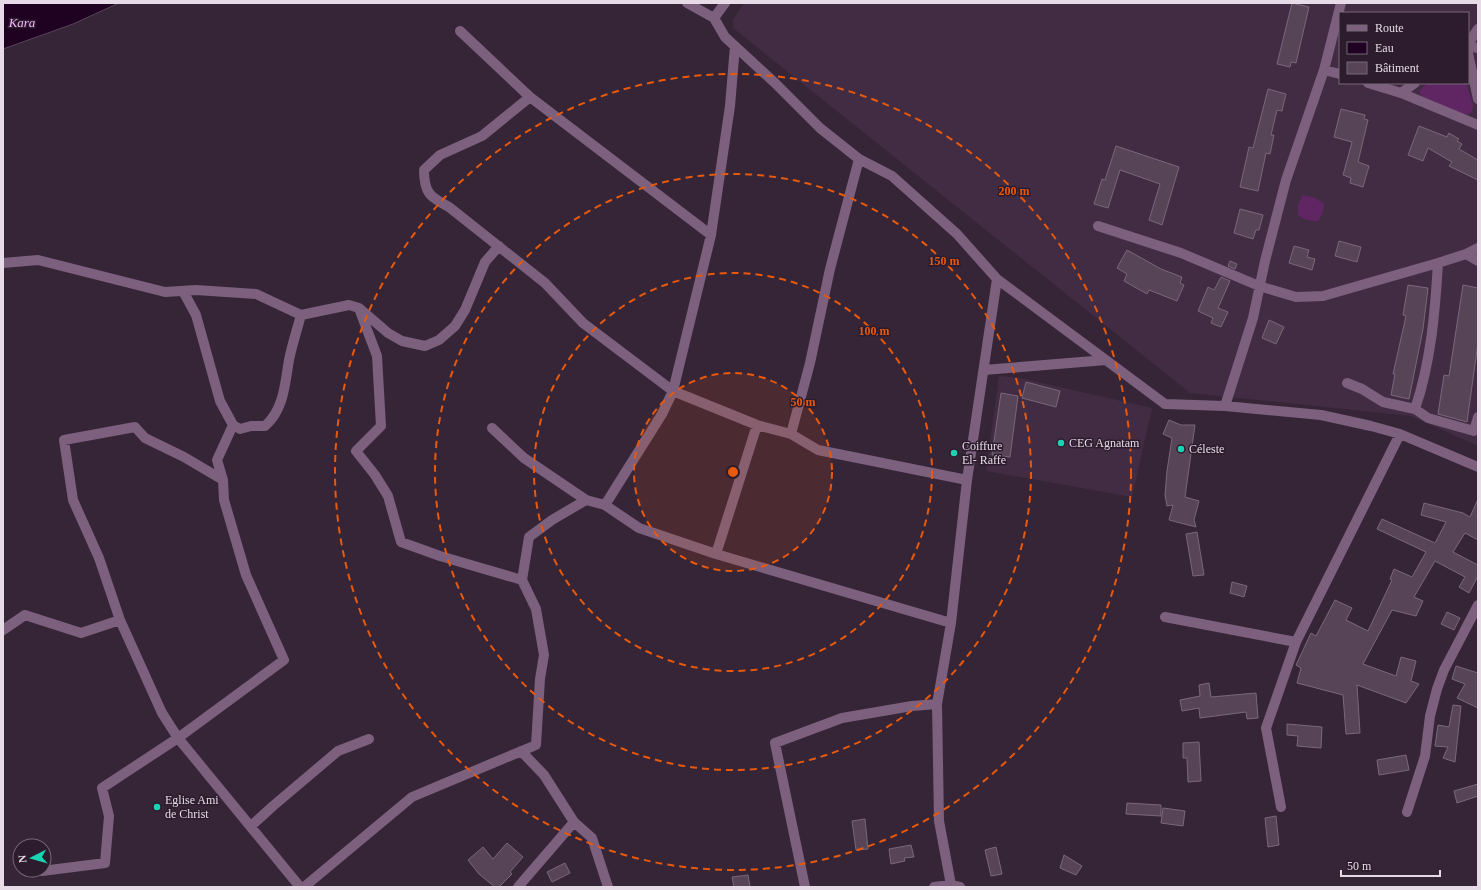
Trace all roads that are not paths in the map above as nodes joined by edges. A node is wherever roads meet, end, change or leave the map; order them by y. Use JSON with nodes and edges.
{"nodes":[{"id":1,"x":687,"y":3,"type":"edge"},
{"id":2,"x":725,"y":3,"type":"edge"},
{"id":3,"x":1341,"y":3,"type":"edge"},
{"id":4,"x":714,"y":18,"type":"junction"},
{"id":5,"x":1478,"y":29,"type":"edge"},
{"id":6,"x":460,"y":31,"type":"dead end"},
{"id":7,"x":1469,"y":43,"type":"edge"},
{"id":8,"x":735,"y":46,"type":"junction"},
{"id":9,"x":1469,"y":58,"type":"edge"},
{"id":10,"x":1324,"y":70,"type":"junction"},
{"id":11,"x":1339,"y":74,"type":"edge"},
{"id":12,"x":1371,"y":84,"type":"edge"},
{"id":13,"x":1414,"y":84,"type":"edge"},
{"id":14,"x":1401,"y":93,"type":"junction"},
{"id":15,"x":530,"y":97,"type":"junction"},
{"id":16,"x":1478,"y":99,"type":"edge"},
{"id":17,"x":1478,"y":125,"type":"edge"},
{"id":18,"x":860,"y":159,"type":"junction"},
{"id":19,"x":1098,"y":226,"type":"dead end"},
{"id":20,"x":712,"y":235,"type":"junction"},
{"id":21,"x":499,"y":246,"type":"junction"},
{"id":22,"x":1478,"y":248,"type":"edge"},
{"id":23,"x":1466,"y":254,"type":"junction"},
{"id":24,"x":1478,"y":261,"type":"edge"},
{"id":25,"x":3,"y":263,"type":"edge"},
{"id":26,"x":1438,"y":263,"type":"junction"},
{"id":27,"x":997,"y":279,"type":"junction"},
{"id":28,"x":1260,"y":286,"type":"junction"},
{"id":29,"x":183,"y":291,"type":"junction"},
{"id":30,"x":359,"y":308,"type":"junction"},
{"id":31,"x":300,"y":315,"type":"junction"},
{"id":32,"x":1106,"y":360,"type":"junction"},
{"id":33,"x":984,"y":370,"type":"junction"},
{"id":34,"x":1347,"y":383,"type":"dead end"},
{"id":35,"x":673,"y":391,"type":"junction"},
{"id":36,"x":1226,"y":406,"type":"junction"},
{"id":37,"x":1415,"y":409,"type":"junction"},
{"id":38,"x":1478,"y":417,"type":"edge"},
{"id":39,"x":232,"y":425,"type":"junction"},
{"id":40,"x":756,"y":425,"type":"junction"},
{"id":41,"x":492,"y":428,"type":"dead end"},
{"id":42,"x":791,"y":434,"type":"junction"},
{"id":43,"x":1400,"y":434,"type":"junction"},
{"id":44,"x":1478,"y":467,"type":"edge"},
{"id":45,"x":224,"y":480,"type":"junction"},
{"id":46,"x":967,"y":480,"type":"junction"},
{"id":47,"x":586,"y":500,"type":"junction"},
{"id":48,"x":605,"y":505,"type":"junction"},
{"id":49,"x":716,"y":554,"type":"junction"},
{"id":50,"x":522,"y":580,"type":"junction"},
{"id":51,"x":1478,"y":605,"type":"edge"},
{"id":52,"x":1165,"y":617,"type":"dead end"},
{"id":53,"x":120,"y":620,"type":"junction"},
{"id":54,"x":1474,"y":622,"type":"edge"},
{"id":55,"x":950,"y":623,"type":"junction"},
{"id":56,"x":3,"y":630,"type":"edge"},
{"id":57,"x":1296,"y":642,"type":"junction"},
{"id":58,"x":937,"y":704,"type":"junction"},
{"id":59,"x":178,"y":738,"type":"junction"},
{"id":60,"x":369,"y":739,"type":"dead end"},
{"id":61,"x":521,"y":751,"type":"junction"},
{"id":62,"x":1281,"y":806,"type":"dead end"},
{"id":63,"x":1407,"y":812,"type":"dead end"},
{"id":64,"x":574,"y":822,"type":"junction"},
{"id":65,"x":251,"y":826,"type":"junction"},
{"id":66,"x":52,"y":870,"type":"edge"},
{"id":67,"x":956,"y":886,"type":"edge"},
{"id":68,"x":300,"y":887,"type":"edge"},
{"id":69,"x":304,"y":887,"type":"edge"},
{"id":70,"x":518,"y":887,"type":"edge"},
{"id":71,"x":608,"y":887,"type":"edge"},
{"id":72,"x":805,"y":887,"type":"edge"},
{"id":73,"x":934,"y":887,"type":"edge"}],
"edges":[{"from":1,"to":4,"type":"street"},
{"from":2,"to":4,"type":"street"},
{"from":3,"to":10,"type":"street"},
{"from":4,"to":8,"type":"street"},
{"from":5,"to":7,"type":"street"},
{"from":6,"to":15,"type":"street"},
{"from":8,"to":18,"type":"street"},
{"from":8,"to":20,"type":"street"},
{"from":9,"to":16,"type":"street"},
{"from":10,"to":11,"type":"street"},
{"from":10,"to":28,"type":"street"},
{"from":12,"to":14,"type":"street"},
{"from":13,"to":14,"type":"street"},
{"from":14,"to":17,"type":"street"},
{"from":15,"to":20,"type":"street"},
{"from":15,"to":21,"type":"street"},
{"from":18,"to":27,"type":"street"},
{"from":18,"to":42,"type":"street"},
{"from":19,"to":28,"type":"street"},
{"from":20,"to":35,"type":"street"},
{"from":21,"to":30,"type":"street"},
{"from":21,"to":35,"type":"street"},
{"from":22,"to":23,"type":"street"},
{"from":23,"to":24,"type":"street"},
{"from":23,"to":26,"type":"street"},
{"from":25,"to":29,"type":"street"},
{"from":26,"to":28,"type":"street"},
{"from":26,"to":37,"type":"street"},
{"from":27,"to":32,"type":"street"},
{"from":27,"to":33,"type":"street"},
{"from":28,"to":36,"type":"street"},
{"from":29,"to":31,"type":"street"},
{"from":29,"to":39,"type":"street"},
{"from":30,"to":31,"type":"street"},
{"from":30,"to":50,"type":"street"},
{"from":31,"to":39,"type":"street"},
{"from":32,"to":33,"type":"street"},
{"from":32,"to":36,"type":"street"},
{"from":33,"to":46,"type":"street"},
{"from":34,"to":37,"type":"street"},
{"from":35,"to":40,"type":"street"},
{"from":35,"to":48,"type":"street"},
{"from":36,"to":43,"type":"street"},
{"from":37,"to":38,"type":"street"},
{"from":39,"to":45,"type":"street"},
{"from":40,"to":42,"type":"street"},
{"from":40,"to":49,"type":"street"},
{"from":41,"to":47,"type":"street"},
{"from":42,"to":46,"type":"street"},
{"from":43,"to":44,"type":"street"},
{"from":43,"to":57,"type":"street"},
{"from":45,"to":53,"type":"street"},
{"from":45,"to":59,"type":"street"},
{"from":46,"to":55,"type":"street"},
{"from":47,"to":48,"type":"street"},
{"from":47,"to":50,"type":"street"},
{"from":48,"to":49,"type":"street"},
{"from":49,"to":55,"type":"street"},
{"from":50,"to":61,"type":"street"},
{"from":51,"to":54,"type":"street"},
{"from":52,"to":57,"type":"street"},
{"from":53,"to":56,"type":"street"},
{"from":53,"to":59,"type":"street"},
{"from":54,"to":63,"type":"street"},
{"from":55,"to":58,"type":"street"},
{"from":57,"to":62,"type":"street"},
{"from":58,"to":67,"type":"street"},
{"from":58,"to":72,"type":"street"},
{"from":59,"to":65,"type":"street"},
{"from":59,"to":66,"type":"street"},
{"from":60,"to":65,"type":"street"},
{"from":61,"to":64,"type":"street"},
{"from":61,"to":69,"type":"street"},
{"from":64,"to":70,"type":"street"},
{"from":64,"to":71,"type":"street"},
{"from":65,"to":68,"type":"street"},
{"from":67,"to":73,"type":"street"}]}
